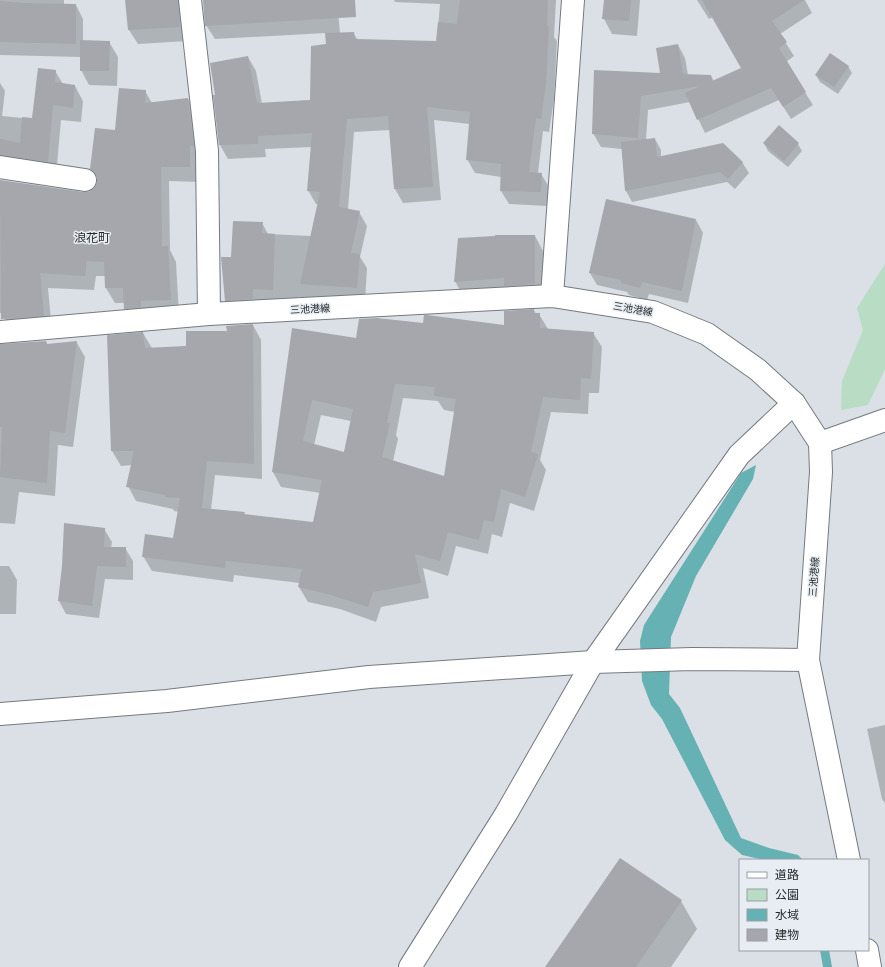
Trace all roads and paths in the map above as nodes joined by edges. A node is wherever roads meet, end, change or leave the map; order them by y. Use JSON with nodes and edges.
{"nodes":[{"id":1,"x":190,"y":0,"type":"edge"},
{"id":2,"x":573,"y":0,"type":"edge"},
{"id":3,"x":0,"y":167,"type":"edge"},
{"id":4,"x":85,"y":180,"type":"dead end"},
{"id":5,"x":552,"y":296,"type":"junction"},
{"id":6,"x":210,"y":314,"type":"junction"},
{"id":7,"x":0,"y":332,"type":"edge"},
{"id":8,"x":794,"y":403,"type":"junction"},
{"id":9,"x":885,"y":420,"type":"edge"},
{"id":10,"x":820,"y":443,"type":"junction"},
{"id":11,"x":808,"y":660,"type":"junction"},
{"id":12,"x":593,"y":662,"type":"junction"},
{"id":13,"x":0,"y":714,"type":"edge"},
{"id":14,"x":848,"y":859,"type":"edge"},
{"id":15,"x":867,"y":951,"type":"edge"},
{"id":16,"x":410,"y":967,"type":"edge"},
{"id":17,"x":870,"y":967,"type":"edge"}],
"edges":[{"from":1,"to":6,"type":"street"},
{"from":2,"to":5,"type":"street"},
{"from":3,"to":4,"type":"street"},
{"from":5,"to":6,"type":"street","name":"三池港線"},
{"from":5,"to":8,"type":"street","name":"三池港線"},
{"from":6,"to":7,"type":"street","name":"三池港線"},
{"from":8,"to":10,"type":"street","name":"三池港線"},
{"from":8,"to":12,"type":"street"},
{"from":9,"to":10,"type":"street"},
{"from":10,"to":11,"type":"street","name":"三池港線"},
{"from":11,"to":12,"type":"street"},
{"from":11,"to":14,"type":"street","name":"三池港線"},
{"from":12,"to":13,"type":"street"},
{"from":12,"to":16,"type":"street"},
{"from":15,"to":17,"type":"street"}]}
